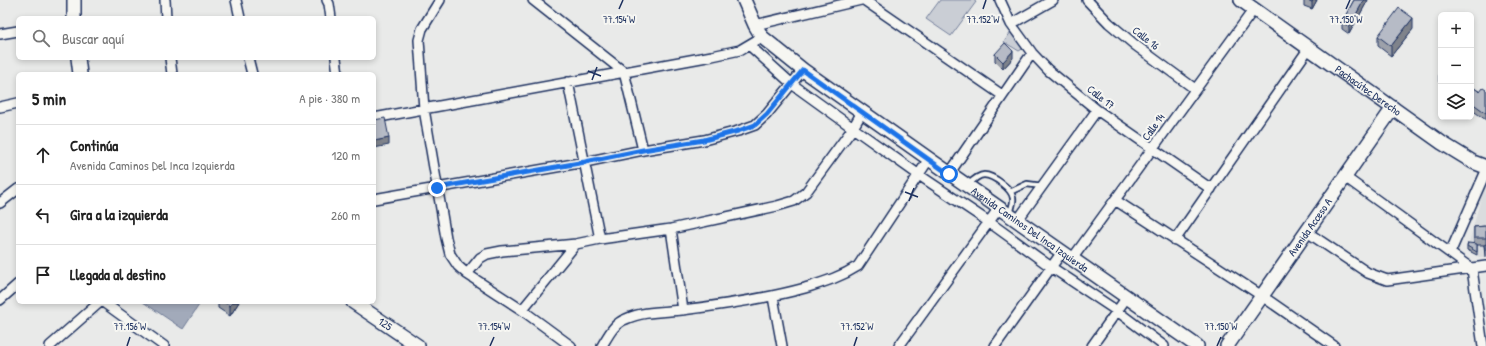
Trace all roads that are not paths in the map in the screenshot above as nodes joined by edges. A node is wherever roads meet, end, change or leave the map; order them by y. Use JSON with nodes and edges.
{"nodes":[{"id":1,"x":74,"y":0,"type":"edge"},
{"id":2,"x":165,"y":0,"type":"edge"},
{"id":3,"x":236,"y":0,"type":"edge"},
{"id":4,"x":440,"y":0,"type":"edge"},
{"id":5,"x":533,"y":0,"type":"edge"},
{"id":6,"x":744,"y":0,"type":"edge"},
{"id":7,"x":863,"y":0,"type":"edge"},
{"id":8,"x":1000,"y":0,"type":"edge"},
{"id":9,"x":1053,"y":0,"type":"edge"},
{"id":10,"x":1087,"y":0,"type":"edge"},
{"id":11,"x":1240,"y":0,"type":"edge"},
{"id":12,"x":330,"y":1,"type":"edge"},
{"id":13,"x":1254,"y":9,"type":"junction"},
{"id":14,"x":74,"y":16,"type":"edge"},
{"id":15,"x":166,"y":16,"type":"edge"},
{"id":16,"x":240,"y":16,"type":"edge"},
{"id":17,"x":331,"y":16,"type":"edge"},
{"id":18,"x":1011,"y":24,"type":"junction"},
{"id":19,"x":755,"y":26,"type":"junction"},
{"id":20,"x":16,"y":31,"type":"edge"},
{"id":21,"x":0,"y":34,"type":"edge"},
{"id":22,"x":762,"y":37,"type":"junction"},
{"id":23,"x":749,"y":45,"type":"junction"},
{"id":24,"x":1309,"y":48,"type":"junction"},
{"id":25,"x":1032,"y":53,"type":"junction"},
{"id":26,"x":78,"y":60,"type":"edge"},
{"id":27,"x":170,"y":60,"type":"edge"},
{"id":28,"x":248,"y":60,"type":"edge"},
{"id":29,"x":336,"y":60,"type":"edge"},
{"id":30,"x":803,"y":70,"type":"junction"},
{"id":31,"x":80,"y":72,"type":"edge"},
{"id":32,"x":172,"y":72,"type":"edge"},
{"id":33,"x":252,"y":72,"type":"edge"},
{"id":34,"x":338,"y":72,"type":"edge"},
{"id":35,"x":624,"y":72,"type":"junction"},
{"id":36,"x":568,"y":82,"type":"junction"},
{"id":37,"x":792,"y":84,"type":"junction"},
{"id":38,"x":1195,"y":89,"type":"junction"},
{"id":39,"x":1002,"y":95,"type":"junction"},
{"id":40,"x":16,"y":103,"type":"edge"},
{"id":41,"x":0,"y":107,"type":"edge"},
{"id":42,"x":1393,"y":108,"type":"junction"},
{"id":43,"x":424,"y":109,"type":"junction"},
{"id":44,"x":1097,"y":110,"type":"junction"},
{"id":45,"x":862,"y":112,"type":"junction"},
{"id":46,"x":376,"y":118,"type":"edge"},
{"id":47,"x":853,"y":128,"type":"junction"},
{"id":48,"x":1152,"y":149,"type":"junction"},
{"id":49,"x":643,"y":150,"type":"junction"},
{"id":50,"x":929,"y":160,"type":"junction"},
{"id":51,"x":585,"y":162,"type":"junction"},
{"id":52,"x":1486,"y":167,"type":"edge"},
{"id":53,"x":1486,"y":171,"type":"edge"},
{"id":54,"x":949,"y":174,"type":"junction"},
{"id":55,"x":919,"y":175,"type":"junction"},
{"id":56,"x":1345,"y":177,"type":"junction"},
{"id":57,"x":966,"y":186,"type":"junction"},
{"id":58,"x":1042,"y":186,"type":"junction"},
{"id":59,"x":437,"y":188,"type":"junction"},
{"id":60,"x":1211,"y":189,"type":"junction"},
{"id":61,"x":16,"y":191,"type":"edge"},
{"id":62,"x":1012,"y":192,"type":"junction"},
{"id":63,"x":376,"y":199,"type":"edge"},
{"id":64,"x":1115,"y":200,"type":"junction"},
{"id":65,"x":0,"y":203,"type":"edge"},
{"id":66,"x":999,"y":208,"type":"junction"},
{"id":67,"x":1014,"y":219,"type":"junction"},
{"id":68,"x":989,"y":222,"type":"junction"},
{"id":69,"x":671,"y":229,"type":"junction"},
{"id":70,"x":1307,"y":232,"type":"junction"},
{"id":71,"x":600,"y":239,"type":"junction"},
{"id":72,"x":1175,"y":240,"type":"junction"},
{"id":73,"x":576,"y":244,"type":"junction"},
{"id":74,"x":1450,"y":253,"type":"junction"},
{"id":75,"x":1067,"y":256,"type":"junction"},
{"id":76,"x":1486,"y":266,"type":"edge"},
{"id":77,"x":1051,"y":267,"type":"junction"},
{"id":78,"x":1472,"y":269,"type":"junction"},
{"id":79,"x":467,"y":274,"type":"junction"},
{"id":80,"x":16,"y":286,"type":"edge"},
{"id":81,"x":1262,"y":296,"type":"junction"},
{"id":82,"x":773,"y":297,"type":"junction"},
{"id":83,"x":1127,"y":297,"type":"junction"},
{"id":84,"x":0,"y":300,"type":"edge"},
{"id":85,"x":98,"y":304,"type":"edge"},
{"id":86,"x":106,"y":304,"type":"edge"},
{"id":87,"x":358,"y":304,"type":"edge"},
{"id":88,"x":369,"y":308,"type":"edge"},
{"id":89,"x":522,"y":310,"type":"junction"},
{"id":90,"x":683,"y":310,"type":"junction"},
{"id":91,"x":1117,"y":311,"type":"junction"},
{"id":92,"x":1482,"y":345,"type":"edge"},
{"id":93,"x":50,"y":346,"type":"edge"},
{"id":94,"x":164,"y":346,"type":"edge"},
{"id":95,"x":418,"y":346,"type":"edge"},
{"id":96,"x":571,"y":346,"type":"edge"},
{"id":97,"x":602,"y":346,"type":"edge"},
{"id":98,"x":782,"y":346,"type":"edge"},
{"id":99,"x":899,"y":346,"type":"edge"},
{"id":100,"x":995,"y":346,"type":"edge"},
{"id":101,"x":1092,"y":346,"type":"edge"},
{"id":102,"x":1164,"y":346,"type":"edge"},
{"id":103,"x":1197,"y":346,"type":"edge"},
{"id":104,"x":1227,"y":346,"type":"edge"},
{"id":105,"x":1334,"y":346,"type":"edge"}],
"edges":[{"from":1,"to":14,"type":"street"},
{"from":2,"to":15,"type":"street"},
{"from":3,"to":16,"type":"street"},
{"from":4,"to":43,"type":"street"},
{"from":5,"to":35,"type":"street"},
{"from":6,"to":19,"type":"street","name":"Avenida Caminos Del Inca Izquierda"},
{"from":7,"to":19,"type":"street"},
{"from":7,"to":39,"type":"street"},
{"from":8,"to":18,"type":"street","name":"Calle 17"},
{"from":9,"to":18,"type":"street"},
{"from":10,"to":38,"type":"street","name":"Calle 16"},
{"from":11,"to":13,"type":"street","name":"Pachacútec Derecho"},
{"from":12,"to":17,"type":"street"},
{"from":13,"to":24,"type":"street","name":"Pachacútec Derecho"},
{"from":13,"to":38,"type":"street","name":"Calle 14"},
{"from":18,"to":25,"type":"street","name":"Calle 17"},
{"from":19,"to":22,"type":"street","name":"Avenida Caminos Del Inca Izquierda"},
{"from":20,"to":21,"type":"street"},
{"from":22,"to":23,"type":"street"},
{"from":22,"to":30,"type":"street","name":"Avenida Caminos Del Inca Izquierda"},
{"from":23,"to":35,"type":"street"},
{"from":23,"to":37,"type":"street"},
{"from":24,"to":42,"type":"street","name":"Pachacútec Derecho"},
{"from":24,"to":60,"type":"street"},
{"from":25,"to":39,"type":"street"},
{"from":25,"to":44,"type":"street","name":"Calle 17"},
{"from":26,"to":31,"type":"street"},
{"from":27,"to":32,"type":"street"},
{"from":28,"to":33,"type":"street"},
{"from":29,"to":34,"type":"street"},
{"from":30,"to":37,"type":"street"},
{"from":30,"to":45,"type":"street","name":"Avenida Caminos Del Inca Izquierda"},
{"from":35,"to":36,"type":"street"},
{"from":35,"to":49,"type":"street"},
{"from":36,"to":43,"type":"street"},
{"from":36,"to":51,"type":"street"},
{"from":37,"to":47,"type":"street"},
{"from":37,"to":49,"type":"street"},
{"from":38,"to":48,"type":"street","name":"Calle 14"},
{"from":39,"to":54,"type":"street"},
{"from":40,"to":41,"type":"street"},
{"from":42,"to":52,"type":"street","name":"Pachacútec Derecho"},
{"from":42,"to":56,"type":"street","name":"Avenida Acceso A"},
{"from":43,"to":46,"type":"street"},
{"from":43,"to":59,"type":"street"},
{"from":44,"to":48,"type":"street","name":"Calle 17"},
{"from":44,"to":58,"type":"street"},
{"from":45,"to":47,"type":"street"},
{"from":45,"to":50,"type":"street","name":"Avenida Caminos Del Inca Izquierda"},
{"from":47,"to":55,"type":"street"},
{"from":47,"to":69,"type":"street"},
{"from":48,"to":60,"type":"street","name":"Calle 17"},
{"from":48,"to":64,"type":"street","name":"Calle 14"},
{"from":49,"to":51,"type":"street"},
{"from":50,"to":54,"type":"street","name":"Avenida Caminos Del Inca Izquierda"},
{"from":50,"to":55,"type":"street"},
{"from":51,"to":59,"type":"street"},
{"from":51,"to":71,"type":"street"},
{"from":53,"to":74,"type":"street"},
{"from":54,"to":57,"type":"street","name":"Avenida Caminos Del Inca Izquierda"},
{"from":55,"to":68,"type":"street"},
{"from":55,"to":82,"type":"street"},
{"from":56,"to":70,"type":"street","name":"Avenida Acceso A"},
{"from":56,"to":74,"type":"street"},
{"from":57,"to":62,"type":"lane"},
{"from":57,"to":66,"type":"street","name":"Avenida Caminos Del Inca Izquierda"},
{"from":58,"to":62,"type":"lane"},
{"from":58,"to":67,"type":"street"},
{"from":59,"to":63,"type":"street"},
{"from":59,"to":79,"type":"street"},
{"from":60,"to":72,"type":"street"},
{"from":61,"to":65,"type":"street"},
{"from":62,"to":67,"type":"lane"},
{"from":64,"to":72,"type":"street"},
{"from":64,"to":75,"type":"street","name":"Calle 14"},
{"from":66,"to":67,"type":"street","name":"Avenida Caminos Del Inca Izquierda"},
{"from":66,"to":68,"type":"street"},
{"from":67,"to":75,"type":"street","name":"Avenida Caminos Del Inca Izquierda"},
{"from":68,"to":77,"type":"street"},
{"from":68,"to":99,"type":"street"},
{"from":69,"to":71,"type":"street"},
{"from":69,"to":90,"type":"street"},
{"from":70,"to":78,"type":"street"},
{"from":70,"to":81,"type":"street","name":"Avenida Acceso A"},
{"from":71,"to":73,"type":"street"},
{"from":72,"to":81,"type":"street"},
{"from":73,"to":79,"type":"street"},
{"from":73,"to":89,"type":"street"},
{"from":74,"to":78,"type":"street"},
{"from":75,"to":77,"type":"street","name":"Calle 14"},
{"from":75,"to":83,"type":"street","name":"Avenida Caminos Del Inca Izquierda"},
{"from":76,"to":78,"type":"street"},
{"from":77,"to":91,"type":"street"},
{"from":77,"to":100,"type":"street","name":"Calle 14"},
{"from":78,"to":92,"type":"street"},
{"from":79,"to":89,"type":"street"},
{"from":80,"to":84,"type":"street"},
{"from":81,"to":104,"type":"street","name":"Avenida Acceso A"},
{"from":81,"to":105,"type":"street"},
{"from":82,"to":90,"type":"street"},
{"from":82,"to":98,"type":"street"},
{"from":83,"to":91,"type":"street"},
{"from":83,"to":103,"type":"street","name":"Avenida Caminos Del Inca Izquierda"},
{"from":85,"to":93,"type":"street"},
{"from":86,"to":94,"type":"street"},
{"from":87,"to":88,"type":"street","name":"125"},
{"from":88,"to":95,"type":"street","name":"125"},
{"from":89,"to":96,"type":"street"},
{"from":90,"to":97,"type":"street"},
{"from":91,"to":101,"type":"street"},
{"from":91,"to":102,"type":"street"}]}
